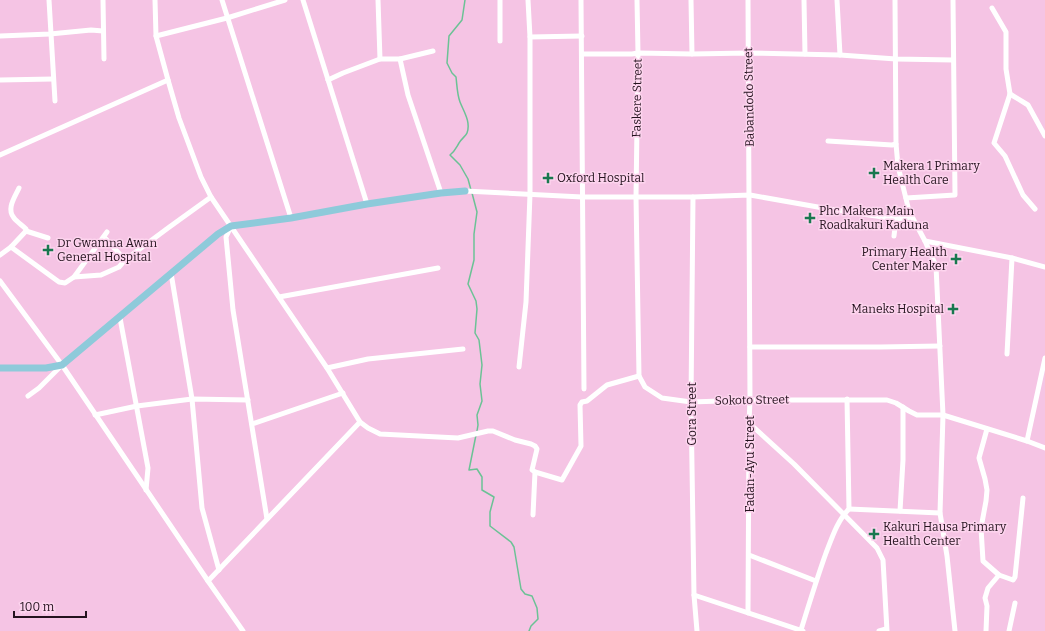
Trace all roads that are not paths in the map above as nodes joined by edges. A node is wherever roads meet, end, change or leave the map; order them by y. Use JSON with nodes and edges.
{"nodes":[{"id":1,"x":49,"y":0,"type":"edge"},
{"id":2,"x":102,"y":0,"type":"edge"},
{"id":3,"x":155,"y":0,"type":"edge"},
{"id":4,"x":222,"y":0,"type":"edge"},
{"id":5,"x":285,"y":0,"type":"edge"},
{"id":6,"x":303,"y":0,"type":"edge"},
{"id":7,"x":378,"y":0,"type":"edge"},
{"id":8,"x":500,"y":0,"type":"edge"},
{"id":9,"x":528,"y":0,"type":"edge"},
{"id":10,"x":581,"y":0,"type":"edge"},
{"id":11,"x":636,"y":0,"type":"edge"},
{"id":12,"x":691,"y":0,"type":"edge"},
{"id":13,"x":748,"y":0,"type":"edge"},
{"id":14,"x":804,"y":0,"type":"edge"},
{"id":15,"x":837,"y":0,"type":"edge"},
{"id":16,"x":895,"y":0,"type":"edge"},
{"id":17,"x":953,"y":0,"type":"edge"},
{"id":18,"x":992,"y":8,"type":"dead end"},
{"id":19,"x":227,"y":18,"type":"junction"},
{"id":20,"x":103,"y":31,"type":"junction"},
{"id":21,"x":50,"y":34,"type":"junction"},
{"id":22,"x":0,"y":36,"type":"edge"},
{"id":23,"x":156,"y":36,"type":"junction"},
{"id":24,"x":582,"y":36,"type":"junction"},
{"id":25,"x":530,"y":37,"type":"junction"},
{"id":26,"x":500,"y":41,"type":"dead end"},
{"id":27,"x":432,"y":51,"type":"dead end"},
{"id":28,"x":638,"y":53,"type":"junction"},
{"id":29,"x":748,"y":53,"type":"junction"},
{"id":30,"x":582,"y":54,"type":"junction"},
{"id":31,"x":692,"y":54,"type":"junction"},
{"id":32,"x":805,"y":54,"type":"junction"},
{"id":33,"x":840,"y":55,"type":"junction"},
{"id":34,"x":104,"y":59,"type":"dead end"},
{"id":35,"x":380,"y":59,"type":"junction"},
{"id":36,"x":400,"y":59,"type":"junction"},
{"id":37,"x":896,"y":59,"type":"junction"},
{"id":38,"x":954,"y":60,"type":"junction"},
{"id":39,"x":53,"y":79,"type":"junction"},
{"id":40,"x":0,"y":80,"type":"edge"},
{"id":41,"x":168,"y":80,"type":"junction"},
{"id":42,"x":328,"y":80,"type":"junction"},
{"id":43,"x":1010,"y":94,"type":"junction"},
{"id":44,"x":54,"y":101,"type":"dead end"},
{"id":45,"x":1045,"y":136,"type":"edge"},
{"id":46,"x":828,"y":141,"type":"dead end"},
{"id":47,"x":896,"y":144,"type":"junction"},
{"id":48,"x":0,"y":155,"type":"edge"},
{"id":49,"x":19,"y":188,"type":"dead end"},
{"id":50,"x":465,"y":192,"type":"joint"},
{"id":51,"x":441,"y":194,"type":"junction"},
{"id":52,"x":530,"y":194,"type":"junction"},
{"id":53,"x":750,"y":195,"type":"junction"},
{"id":54,"x":211,"y":197,"type":"junction"},
{"id":55,"x":582,"y":197,"type":"junction"},
{"id":56,"x":636,"y":197,"type":"junction"},
{"id":57,"x":693,"y":197,"type":"junction"},
{"id":58,"x":906,"y":198,"type":"junction"},
{"id":59,"x":367,"y":204,"type":"junction"},
{"id":60,"x":1035,"y":209,"type":"dead end"},
{"id":61,"x":291,"y":218,"type":"junction"},
{"id":62,"x":912,"y":218,"type":"junction"},
{"id":63,"x":896,"y":219,"type":"junction"},
{"id":64,"x":231,"y":226,"type":"junction"},
{"id":65,"x":26,"y":231,"type":"junction"},
{"id":66,"x":894,"y":236,"type":"dead end"},
{"id":67,"x":48,"y":238,"type":"dead end"},
{"id":68,"x":925,"y":241,"type":"junction"},
{"id":69,"x":11,"y":247,"type":"junction"},
{"id":70,"x":0,"y":255,"type":"edge"},
{"id":71,"x":1012,"y":258,"type":"junction"},
{"id":72,"x":125,"y":260,"type":"junction"},
{"id":73,"x":1045,"y":267,"type":"edge"},
{"id":74,"x":438,"y":268,"type":"dead end"},
{"id":75,"x":171,"y":274,"type":"junction"},
{"id":76,"x":74,"y":277,"type":"junction"},
{"id":77,"x":0,"y":281,"type":"edge"},
{"id":78,"x":279,"y":297,"type":"junction"},
{"id":79,"x":120,"y":318,"type":"junction"},
{"id":80,"x":940,"y":346,"type":"junction"},
{"id":81,"x":750,"y":347,"type":"junction"},
{"id":82,"x":463,"y":349,"type":"dead end"},
{"id":83,"x":1007,"y":354,"type":"dead end"},
{"id":84,"x":1045,"y":358,"type":"edge"},
{"id":85,"x":62,"y":365,"type":"junction"},
{"id":86,"x":519,"y":367,"type":"dead end"},
{"id":87,"x":0,"y":368,"type":"edge"},
{"id":88,"x":327,"y":368,"type":"junction"},
{"id":89,"x":639,"y":376,"type":"junction"},
{"id":90,"x":584,"y":389,"type":"dead end"},
{"id":91,"x":343,"y":393,"type":"junction"},
{"id":92,"x":28,"y":396,"type":"dead end"},
{"id":93,"x":192,"y":399,"type":"junction"},
{"id":94,"x":846,"y":399,"type":"junction"},
{"id":95,"x":248,"y":400,"type":"junction"},
{"id":96,"x":750,"y":400,"type":"junction"},
{"id":97,"x":691,"y":402,"type":"junction"},
{"id":98,"x":137,"y":406,"type":"junction"},
{"id":99,"x":903,"y":408,"type":"junction"},
{"id":100,"x":94,"y":415,"type":"junction"},
{"id":101,"x":942,"y":415,"type":"junction"},
{"id":102,"x":360,"y":422,"type":"junction"},
{"id":103,"x":252,"y":424,"type":"junction"},
{"id":104,"x":749,"y":424,"type":"junction"},
{"id":105,"x":987,"y":429,"type":"junction"},
{"id":106,"x":1028,"y":441,"type":"junction"},
{"id":107,"x":1045,"y":448,"type":"edge"},
{"id":108,"x":535,"y":472,"type":"junction"},
{"id":109,"x":146,"y":490,"type":"junction"},
{"id":110,"x":1024,"y":498,"type":"dead end"},
{"id":111,"x":849,"y":509,"type":"junction"},
{"id":112,"x":900,"y":511,"type":"junction"},
{"id":113,"x":940,"y":512,"type":"junction"},
{"id":114,"x":533,"y":515,"type":"dead end"},
{"id":115,"x":843,"y":515,"type":"junction"},
{"id":116,"x":267,"y":519,"type":"junction"},
{"id":117,"x":749,"y":555,"type":"junction"},
{"id":118,"x":219,"y":570,"type":"junction"},
{"id":119,"x":999,"y":575,"type":"junction"},
{"id":120,"x":208,"y":581,"type":"junction"},
{"id":121,"x":816,"y":581,"type":"junction"},
{"id":122,"x":694,"y":596,"type":"junction"},
{"id":123,"x":1015,"y":603,"type":"dead end"},
{"id":124,"x":748,"y":613,"type":"junction"},
{"id":125,"x":803,"y":630,"type":"edge"},
{"id":126,"x":887,"y":630,"type":"edge"},
{"id":127,"x":243,"y":631,"type":"edge"},
{"id":128,"x":697,"y":631,"type":"edge"},
{"id":129,"x":879,"y":631,"type":"edge"},
{"id":130,"x":955,"y":631,"type":"edge"},
{"id":131,"x":986,"y":631,"type":"edge"},
{"id":132,"x":1009,"y":631,"type":"edge"}],
"edges":[{"from":1,"to":21,"type":"street"},
{"from":2,"to":20,"type":"street"},
{"from":3,"to":23,"type":"street"},
{"from":4,"to":19,"type":"street"},
{"from":5,"to":19,"type":"street"},
{"from":6,"to":42,"type":"street"},
{"from":7,"to":35,"type":"street"},
{"from":8,"to":26,"type":"street"},
{"from":9,"to":25,"type":"street"},
{"from":10,"to":24,"type":"street"},
{"from":11,"to":28,"type":"street","name":"Faskere Street"},
{"from":12,"to":31,"type":"street"},
{"from":13,"to":29,"type":"street","name":"Babandodo Street"},
{"from":14,"to":32,"type":"street"},
{"from":15,"to":33,"type":"street"},
{"from":16,"to":37,"type":"street"},
{"from":17,"to":38,"type":"street"},
{"from":18,"to":43,"type":"street"},
{"from":19,"to":23,"type":"street"},
{"from":19,"to":61,"type":"street"},
{"from":20,"to":21,"type":"street"},
{"from":20,"to":34,"type":"street"},
{"from":21,"to":22,"type":"street"},
{"from":21,"to":39,"type":"street"},
{"from":23,"to":41,"type":"street"},
{"from":24,"to":25,"type":"street"},
{"from":24,"to":30,"type":"street"},
{"from":25,"to":52,"type":"street"},
{"from":27,"to":36,"type":"street"},
{"from":28,"to":30,"type":"street"},
{"from":28,"to":31,"type":"street"},
{"from":28,"to":56,"type":"street","name":"Faskere Street"},
{"from":29,"to":31,"type":"street"},
{"from":29,"to":32,"type":"street"},
{"from":29,"to":53,"type":"street","name":"Babandodo Street"},
{"from":30,"to":55,"type":"street"},
{"from":32,"to":33,"type":"street"},
{"from":33,"to":37,"type":"street"},
{"from":35,"to":36,"type":"street"},
{"from":35,"to":42,"type":"street"},
{"from":36,"to":51,"type":"street"},
{"from":37,"to":38,"type":"street"},
{"from":37,"to":47,"type":"street"},
{"from":38,"to":58,"type":"street"},
{"from":39,"to":40,"type":"street"},
{"from":39,"to":44,"type":"street"},
{"from":41,"to":48,"type":"street"},
{"from":41,"to":54,"type":"street"},
{"from":42,"to":59,"type":"street"},
{"from":43,"to":45,"type":"street"},
{"from":43,"to":60,"type":"street"},
{"from":46,"to":47,"type":"street"},
{"from":47,"to":58,"type":"street"},
{"from":49,"to":65,"type":"street"},
{"from":50,"to":51,"type":"main road"},
{"from":50,"to":52,"type":"street"},
{"from":51,"to":59,"type":"main road"},
{"from":52,"to":55,"type":"street"},
{"from":52,"to":86,"type":"street"},
{"from":53,"to":57,"type":"street"},
{"from":53,"to":63,"type":"street"},
{"from":53,"to":81,"type":"street","name":"Fadan-Ayu Street"},
{"from":54,"to":64,"type":"street"},
{"from":54,"to":72,"type":"street"},
{"from":55,"to":56,"type":"street"},
{"from":55,"to":90,"type":"street"},
{"from":56,"to":57,"type":"street"},
{"from":56,"to":89,"type":"street"},
{"from":57,"to":97,"type":"street","name":"Gora Street"},
{"from":58,"to":62,"type":"street"},
{"from":59,"to":61,"type":"main road"},
{"from":61,"to":64,"type":"main road"},
{"from":62,"to":63,"type":"street"},
{"from":62,"to":68,"type":"street"},
{"from":63,"to":66,"type":"street"},
{"from":64,"to":75,"type":"main road"},
{"from":64,"to":78,"type":"street"},
{"from":64,"to":95,"type":"street"},
{"from":65,"to":67,"type":"street"},
{"from":65,"to":69,"type":"street"},
{"from":68,"to":71,"type":"street"},
{"from":68,"to":80,"type":"street"},
{"from":69,"to":70,"type":"street"},
{"from":69,"to":76,"type":"street"},
{"from":71,"to":73,"type":"street"},
{"from":71,"to":83,"type":"street"},
{"from":72,"to":76,"type":"street"},
{"from":72,"to":76,"type":"street"},
{"from":74,"to":78,"type":"street"},
{"from":75,"to":79,"type":"main road"},
{"from":75,"to":93,"type":"street"},
{"from":77,"to":85,"type":"street"},
{"from":78,"to":88,"type":"street"},
{"from":79,"to":85,"type":"main road"},
{"from":79,"to":98,"type":"street"},
{"from":80,"to":81,"type":"street"},
{"from":80,"to":101,"type":"street"},
{"from":81,"to":96,"type":"street","name":"Fadan-Ayu Street"},
{"from":82,"to":88,"type":"street"},
{"from":84,"to":106,"type":"street"},
{"from":85,"to":87,"type":"main road"},
{"from":85,"to":92,"type":"street"},
{"from":85,"to":100,"type":"street"},
{"from":88,"to":91,"type":"street"},
{"from":89,"to":97,"type":"street","name":"Sokoto Street"},
{"from":89,"to":108,"type":"street"},
{"from":91,"to":102,"type":"street"},
{"from":91,"to":103,"type":"street"},
{"from":93,"to":95,"type":"street"},
{"from":93,"to":98,"type":"street"},
{"from":93,"to":118,"type":"street"},
{"from":94,"to":96,"type":"street","name":"Sokoto Street"},
{"from":94,"to":99,"type":"street","name":"Sokoto Street"},
{"from":94,"to":111,"type":"street"},
{"from":95,"to":103,"type":"street"},
{"from":96,"to":97,"type":"street","name":"Sokoto Street"},
{"from":96,"to":104,"type":"street","name":"Fadan-Ayu Street"},
{"from":97,"to":122,"type":"street","name":"Gora Street"},
{"from":98,"to":100,"type":"street"},
{"from":98,"to":109,"type":"street"},
{"from":99,"to":101,"type":"street","name":"Sokoto Street"},
{"from":99,"to":112,"type":"street"},
{"from":100,"to":109,"type":"street"},
{"from":101,"to":105,"type":"street","name":"Sokoto Street"},
{"from":101,"to":113,"type":"street"},
{"from":102,"to":108,"type":"street"},
{"from":102,"to":116,"type":"street"},
{"from":103,"to":116,"type":"street"},
{"from":104,"to":115,"type":"street"},
{"from":104,"to":117,"type":"street","name":"Fadan-Ayu Street"},
{"from":105,"to":106,"type":"street","name":"Sokoto Street"},
{"from":105,"to":119,"type":"street"},
{"from":106,"to":107,"type":"street","name":"Sokoto Street"},
{"from":108,"to":114,"type":"street"},
{"from":109,"to":120,"type":"street"},
{"from":110,"to":119,"type":"street"},
{"from":111,"to":112,"type":"street"},
{"from":111,"to":115,"type":"street"},
{"from":112,"to":113,"type":"street"},
{"from":113,"to":130,"type":"street"},
{"from":115,"to":121,"type":"street"},
{"from":115,"to":126,"type":"street"},
{"from":116,"to":118,"type":"street"},
{"from":117,"to":121,"type":"street"},
{"from":117,"to":124,"type":"street","name":"Fadan-Ayu Street"},
{"from":118,"to":120,"type":"street"},
{"from":119,"to":131,"type":"street"},
{"from":120,"to":127,"type":"street"},
{"from":121,"to":125,"type":"street"},
{"from":122,"to":124,"type":"street"},
{"from":122,"to":128,"type":"street","name":"Gora Street"},
{"from":123,"to":132,"type":"street"},
{"from":124,"to":125,"type":"street"},
{"from":126,"to":129,"type":"street"}]}
